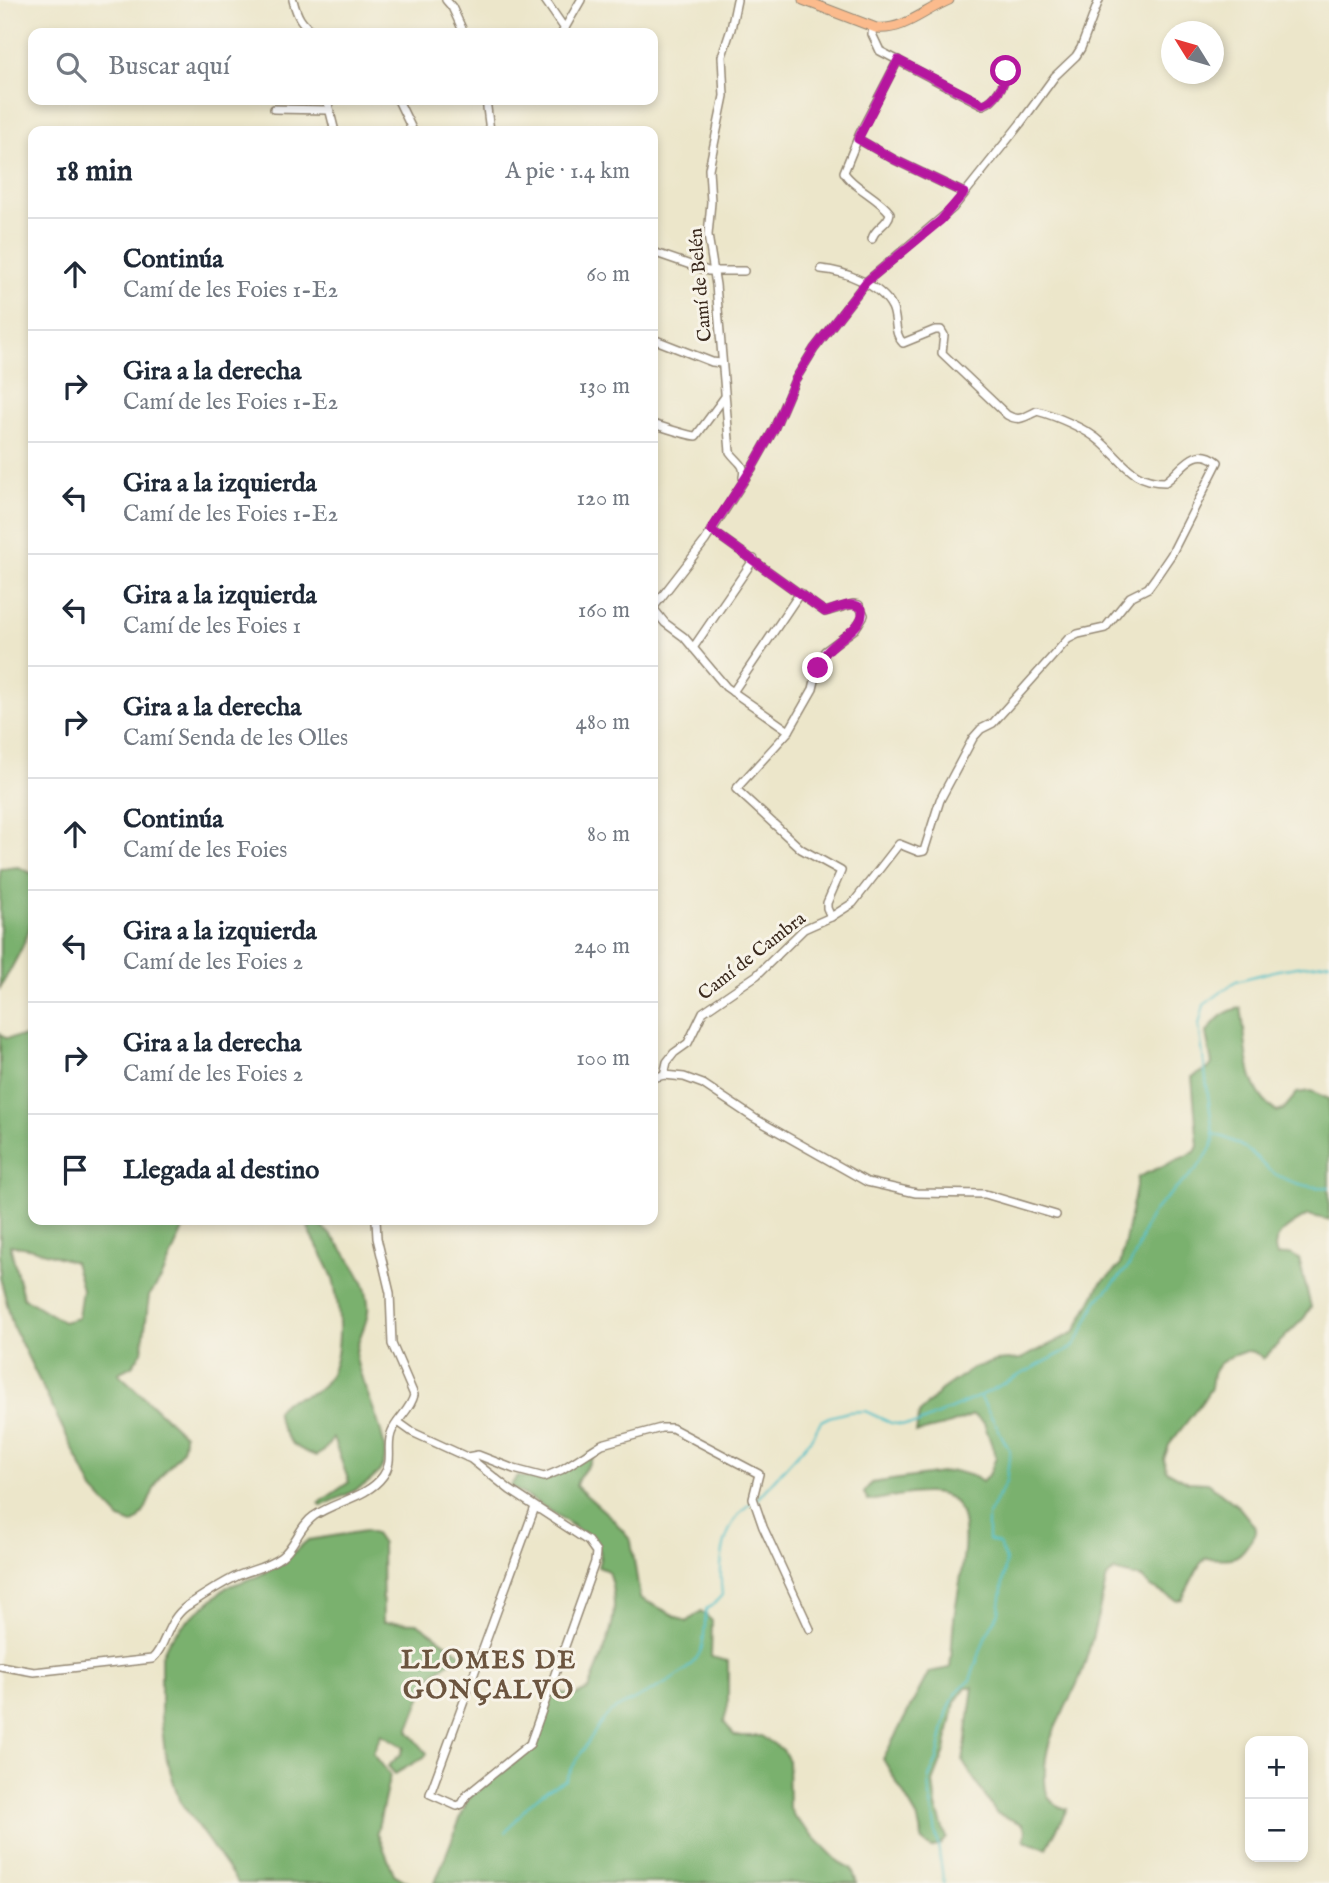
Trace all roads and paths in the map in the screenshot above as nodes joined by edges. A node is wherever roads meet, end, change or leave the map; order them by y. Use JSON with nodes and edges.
{"nodes":[{"id":1,"x":293,"y":0,"type":"edge"},
{"id":2,"x":446,"y":0,"type":"edge"},
{"id":3,"x":545,"y":0,"type":"edge"},
{"id":4,"x":581,"y":0,"type":"edge"},
{"id":5,"x":737,"y":0,"type":"edge"},
{"id":6,"x":803,"y":0,"type":"edge"},
{"id":7,"x":949,"y":0,"type":"edge"},
{"id":8,"x":1099,"y":0,"type":"edge"},
{"id":9,"x":873,"y":27,"type":"junction"},
{"id":10,"x":306,"y":28,"type":"edge"},
{"id":11,"x":462,"y":28,"type":"edge"},
{"id":12,"x":562,"y":28,"type":"edge"},
{"id":13,"x":566,"y":28,"type":"edge"},
{"id":14,"x":898,"y":60,"type":"junction"},
{"id":15,"x":1006,"y":71,"type":"dead end"},
{"id":16,"x":328,"y":105,"type":"edge"},
{"id":17,"x":400,"y":105,"type":"edge"},
{"id":18,"x":488,"y":105,"type":"edge"},
{"id":19,"x":274,"y":109,"type":"dead end"},
{"id":20,"x":329,"y":110,"type":"junction"},
{"id":21,"x":333,"y":126,"type":"edge"},
{"id":22,"x":411,"y":126,"type":"edge"},
{"id":23,"x":490,"y":126,"type":"edge"},
{"id":24,"x":858,"y":139,"type":"junction"},
{"id":25,"x":964,"y":193,"type":"junction"},
{"id":26,"x":872,"y":239,"type":"dead end"},
{"id":27,"x":658,"y":254,"type":"edge"},
{"id":28,"x":821,"y":269,"type":"dead end"},
{"id":29,"x":714,"y":271,"type":"junction"},
{"id":30,"x":744,"y":271,"type":"dead end"},
{"id":31,"x":866,"y":282,"type":"junction"},
{"id":32,"x":658,"y":341,"type":"edge"},
{"id":33,"x":721,"y":363,"type":"junction"},
{"id":34,"x":725,"y":397,"type":"junction"},
{"id":35,"x":658,"y":425,"type":"edge"},
{"id":36,"x":744,"y":481,"type":"junction"},
{"id":37,"x":711,"y":530,"type":"junction"},
{"id":38,"x":754,"y":559,"type":"junction"},
{"id":39,"x":800,"y":593,"type":"junction"},
{"id":40,"x":658,"y":602,"type":"edge"},
{"id":41,"x":658,"y":614,"type":"edge"},
{"id":42,"x":694,"y":648,"type":"junction"},
{"id":43,"x":733,"y":692,"type":"junction"},
{"id":44,"x":789,"y":731,"type":"junction"},
{"id":45,"x":831,"y":917,"type":"junction"},
{"id":46,"x":664,"y":1074,"type":"junction"},
{"id":47,"x":658,"y":1076,"type":"edge"},
{"id":48,"x":1056,"y":1215,"type":"dead end"},
{"id":49,"x":376,"y":1225,"type":"edge"},
{"id":50,"x":398,"y":1422,"type":"junction"},
{"id":51,"x":467,"y":1457,"type":"junction"},
{"id":52,"x":535,"y":1507,"type":"junction"},
{"id":53,"x":810,"y":1629,"type":"dead end"},
{"id":54,"x":0,"y":1666,"type":"edge"}],
"edges":[{"from":1,"to":10,"type":"street"},
{"from":2,"to":11,"type":"street"},
{"from":3,"to":12,"type":"street"},
{"from":4,"to":13,"type":"street"},
{"from":5,"to":29,"type":"street","name":"Camí de Belén"},
{"from":6,"to":9,"type":"main road"},
{"from":7,"to":9,"type":"main road"},
{"from":8,"to":25,"type":"street"},
{"from":9,"to":14,"type":"street"},
{"from":14,"to":15,"type":"street"},
{"from":14,"to":24,"type":"street"},
{"from":16,"to":20,"type":"street"},
{"from":17,"to":22,"type":"street"},
{"from":18,"to":23,"type":"street"},
{"from":19,"to":20,"type":"street"},
{"from":20,"to":21,"type":"street"},
{"from":24,"to":25,"type":"street"},
{"from":24,"to":26,"type":"street"},
{"from":25,"to":31,"type":"street"},
{"from":27,"to":29,"type":"street"},
{"from":28,"to":31,"type":"street"},
{"from":29,"to":30,"type":"street"},
{"from":29,"to":33,"type":"street","name":"Camí de Belén"},
{"from":31,"to":36,"type":"street"},
{"from":31,"to":45,"type":"street","name":"Camí de Cambra"},
{"from":32,"to":33,"type":"street"},
{"from":33,"to":34,"type":"street","name":"Camí de Belén"},
{"from":34,"to":35,"type":"street"},
{"from":34,"to":36,"type":"street","name":"Camí de Belén"},
{"from":36,"to":37,"type":"street"},
{"from":37,"to":38,"type":"street"},
{"from":37,"to":40,"type":"street"},
{"from":38,"to":39,"type":"street"},
{"from":38,"to":42,"type":"street"},
{"from":39,"to":43,"type":"street"},
{"from":39,"to":44,"type":"street"},
{"from":41,"to":42,"type":"street"},
{"from":42,"to":43,"type":"street"},
{"from":43,"to":44,"type":"street"},
{"from":44,"to":45,"type":"street"},
{"from":45,"to":46,"type":"street","name":"Camí de Cambra"},
{"from":46,"to":47,"type":"street"},
{"from":46,"to":48,"type":"street"},
{"from":49,"to":50,"type":"street"},
{"from":50,"to":51,"type":"street"},
{"from":50,"to":54,"type":"street"},
{"from":51,"to":52,"type":"street"},
{"from":51,"to":53,"type":"street"},
{"from":52,"to":52,"type":"street"}]}
